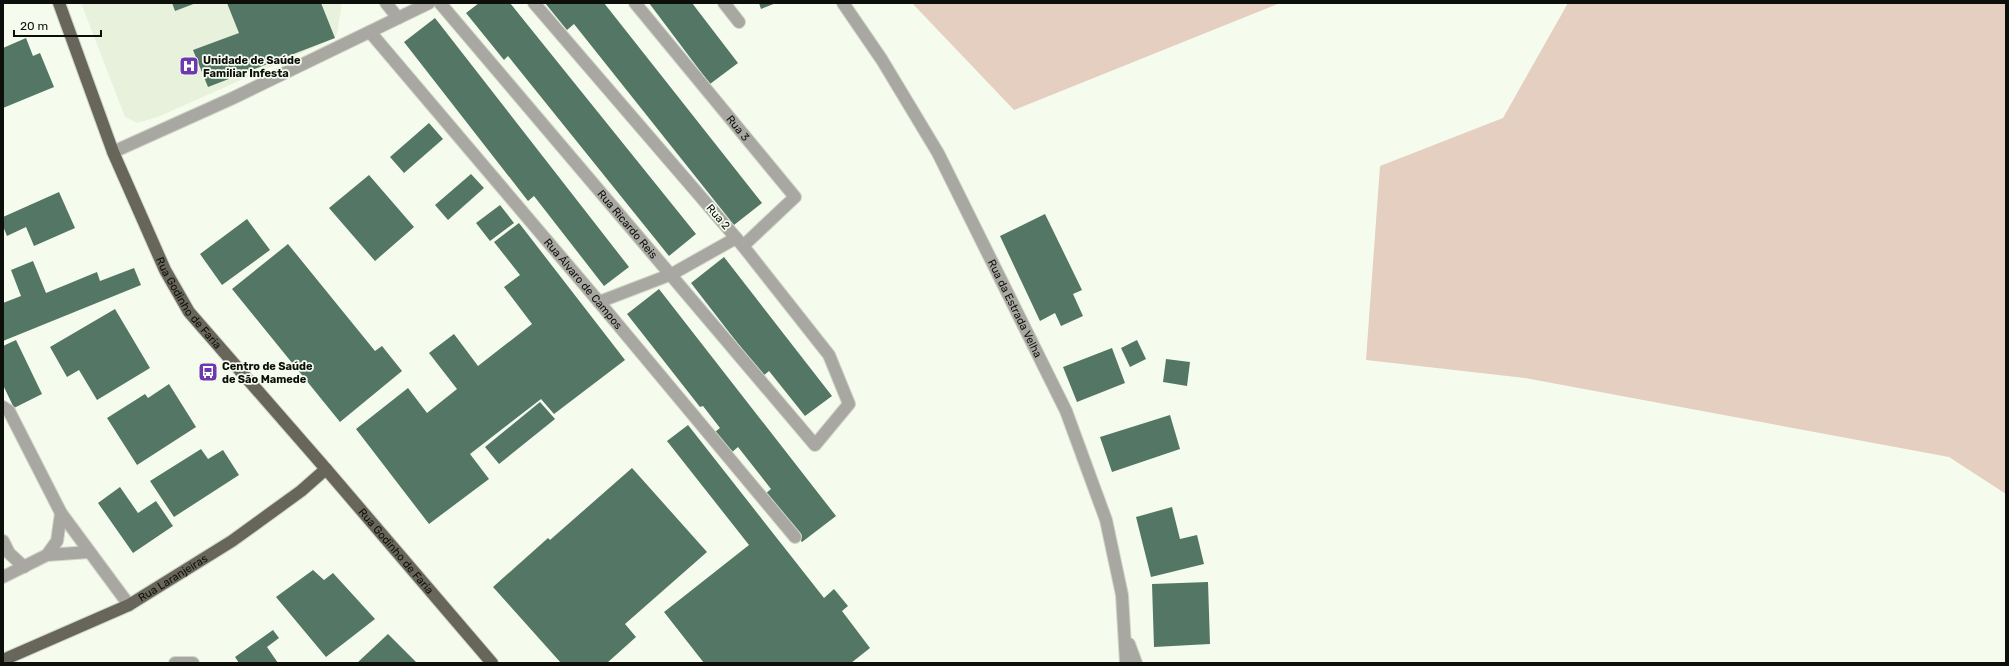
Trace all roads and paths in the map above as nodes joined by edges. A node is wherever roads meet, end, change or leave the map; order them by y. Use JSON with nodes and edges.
{"nodes":[{"id":1,"x":60,"y":3,"type":"edge"},
{"id":2,"x":386,"y":3,"type":"edge"},
{"id":3,"x":429,"y":3,"type":"edge"},
{"id":4,"x":440,"y":3,"type":"edge"},
{"id":5,"x":534,"y":3,"type":"edge"},
{"id":6,"x":635,"y":3,"type":"edge"},
{"id":7,"x":724,"y":3,"type":"edge"},
{"id":8,"x":844,"y":3,"type":"edge"},
{"id":9,"x":398,"y":18,"type":"junction"},
{"id":10,"x":739,"y":22,"type":"dead end"},
{"id":11,"x":370,"y":32,"type":"junction"},
{"id":12,"x":113,"y":152,"type":"junction"},
{"id":13,"x":740,"y":242,"type":"junction"},
{"id":14,"x":672,"y":274,"type":"junction"},
{"id":15,"x":599,"y":302,"type":"junction"},
{"id":16,"x":3,"y":407,"type":"edge"},
{"id":17,"x":815,"y":445,"type":"joint"},
{"id":18,"x":326,"y":469,"type":"junction"},
{"id":19,"x":61,"y":513,"type":"junction"},
{"id":20,"x":795,"y":537,"type":"dead end"},
{"id":21,"x":3,"y":540,"type":"edge"},
{"id":22,"x":89,"y":552,"type":"junction"},
{"id":23,"x":47,"y":555,"type":"junction"},
{"id":24,"x":24,"y":567,"type":"junction"},
{"id":25,"x":3,"y":577,"type":"edge"},
{"id":26,"x":129,"y":605,"type":"junction"},
{"id":27,"x":1126,"y":637,"type":"junction"},
{"id":28,"x":11,"y":660,"type":"edge"},
{"id":29,"x":175,"y":663,"type":"edge"},
{"id":30,"x":193,"y":663,"type":"edge"},
{"id":31,"x":492,"y":663,"type":"edge"},
{"id":32,"x":1126,"y":663,"type":"edge"},
{"id":33,"x":1136,"y":663,"type":"edge"}],
"edges":[{"from":1,"to":12,"type":"main road","name":"Rua Godinho de Faria"},
{"from":2,"to":9,"type":"street"},
{"from":3,"to":9,"type":"street"},
{"from":4,"to":14,"type":"street","name":"Rua Ricardo Reis"},
{"from":5,"to":13,"type":"street","name":"Rua 2"},
{"from":6,"to":13,"type":"street","name":"Rua 3"},
{"from":7,"to":10,"type":"street"},
{"from":8,"to":27,"type":"street","name":"Rua da Estrada Velha"},
{"from":9,"to":11,"type":"street"},
{"from":11,"to":12,"type":"street"},
{"from":11,"to":15,"type":"street","name":"Rua Álvaro de Campos"},
{"from":12,"to":18,"type":"main road","name":"Rua Godinho de Faria"},
{"from":13,"to":14,"type":"street"},
{"from":13,"to":17,"type":"street","name":"Rua 2"},
{"from":14,"to":15,"type":"street"},
{"from":14,"to":17,"type":"street","name":"Rua Ricardo Reis"},
{"from":15,"to":20,"type":"street","name":"Rua Álvaro de Campos"},
{"from":16,"to":19,"type":"street"},
{"from":18,"to":26,"type":"main road","name":"Rua Laranjeiras"},
{"from":18,"to":31,"type":"main road","name":"Rua Godinho de Faria"},
{"from":19,"to":22,"type":"street"},
{"from":19,"to":23,"type":"street"},
{"from":21,"to":24,"type":"street"},
{"from":22,"to":23,"type":"street"},
{"from":22,"to":26,"type":"street"},
{"from":23,"to":24,"type":"street"},
{"from":24,"to":25,"type":"street"},
{"from":26,"to":28,"type":"main road","name":"Rua Laranjeiras"},
{"from":27,"to":32,"type":"street","name":"Rua da Estrada Velha"},
{"from":27,"to":33,"type":"street","name":"Rua da Estrada Velha"},
{"from":29,"to":30,"type":"street"}]}
